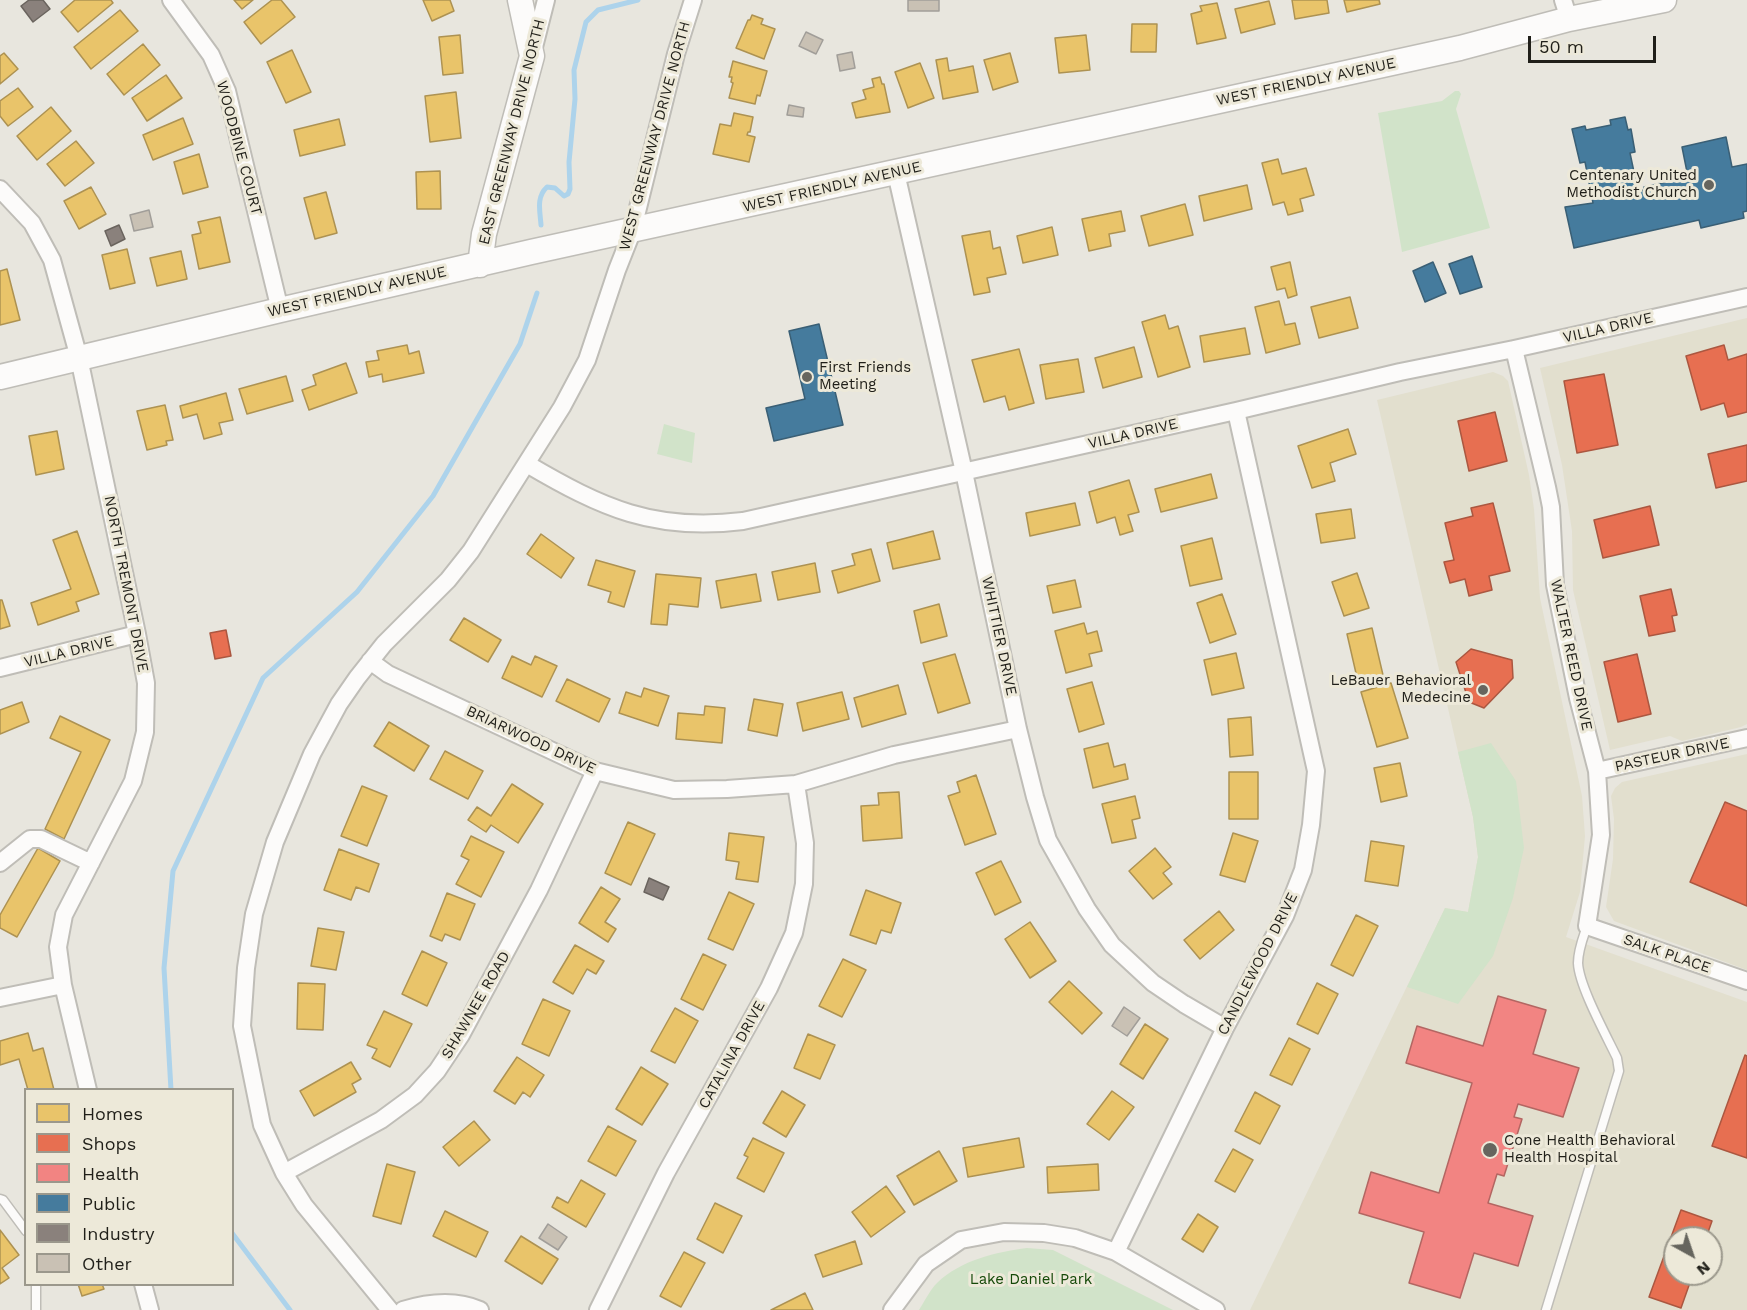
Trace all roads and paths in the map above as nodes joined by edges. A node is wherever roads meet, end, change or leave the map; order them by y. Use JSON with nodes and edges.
{"nodes":[{"id":1,"x":171,"y":0,"type":"edge"},
{"id":2,"x":520,"y":0,"type":"edge"},
{"id":3,"x":546,"y":0,"type":"edge"},
{"id":4,"x":693,"y":0,"type":"edge"},
{"id":5,"x":1664,"y":0,"type":"edge"},
{"id":6,"x":1566,"y":10,"type":"edge"},
{"id":7,"x":532,"y":56,"type":"junction"},
{"id":8,"x":896,"y":173,"type":"junction"},
{"id":9,"x":0,"y":189,"type":"edge"},
{"id":10,"x":632,"y":232,"type":"junction"},
{"id":11,"x":480,"y":265,"type":"junction"},
{"id":12,"x":1747,"y":297,"type":"edge"},
{"id":13,"x":280,"y":310,"type":"junction"},
{"id":14,"x":1514,"y":349,"type":"junction"},
{"id":15,"x":79,"y":358,"type":"junction"},
{"id":16,"x":0,"y":377,"type":"edge"},
{"id":17,"x":1236,"y":411,"type":"junction"},
{"id":18,"x":527,"y":464,"type":"junction"},
{"id":19,"x":964,"y":472,"type":"junction"},
{"id":20,"x":137,"y":634,"type":"junction"},
{"id":21,"x":370,"y":661,"type":"junction"},
{"id":22,"x":0,"y":668,"type":"edge"},
{"id":23,"x":1018,"y":729,"type":"junction"},
{"id":24,"x":1747,"y":738,"type":"edge"},
{"id":25,"x":595,"y":771,"type":"junction"},
{"id":26,"x":1597,"y":771,"type":"junction"},
{"id":27,"x":796,"y":784,"type":"junction"},
{"id":28,"x":0,"y":863,"type":"edge"},
{"id":29,"x":91,"y":863,"type":"junction"},
{"id":30,"x":1587,"y":926,"type":"junction"},
{"id":31,"x":1747,"y":981,"type":"edge"},
{"id":32,"x":63,"y":985,"type":"junction"},
{"id":33,"x":0,"y":998,"type":"edge"},
{"id":34,"x":1225,"y":1028,"type":"junction"},
{"id":35,"x":88,"y":1088,"type":"edge"},
{"id":36,"x":284,"y":1173,"type":"junction"},
{"id":37,"x":0,"y":1199,"type":"edge"},
{"id":38,"x":24,"y":1228,"type":"edge"},
{"id":39,"x":1116,"y":1252,"type":"junction"},
{"id":40,"x":36,"y":1286,"type":"edge"},
{"id":41,"x":144,"y":1286,"type":"edge"},
{"id":42,"x":36,"y":1310,"type":"edge"},
{"id":43,"x":150,"y":1310,"type":"edge"},
{"id":44,"x":390,"y":1310,"type":"edge"},
{"id":45,"x":403,"y":1310,"type":"edge"},
{"id":46,"x":480,"y":1310,"type":"edge"},
{"id":47,"x":598,"y":1310,"type":"edge"},
{"id":48,"x":892,"y":1310,"type":"edge"},
{"id":49,"x":1216,"y":1310,"type":"edge"},
{"id":50,"x":1546,"y":1310,"type":"edge"}],
"edges":[{"from":1,"to":13,"type":"street","name":"WOODBINE COURT"},
{"from":2,"to":7,"type":"main road"},
{"from":3,"to":7,"type":"street","name":"EAST GREENWAY DRIVE NORTH"},
{"from":4,"to":10,"type":"street","name":"WEST GREENWAY DRIVE NORTH"},
{"from":5,"to":6,"type":"main road","name":"WEST FRIENDLY AVENUE"},
{"from":6,"to":8,"type":"main road","name":"WEST FRIENDLY AVENUE"},
{"from":7,"to":11,"type":"main road","name":"EAST GREENWAY DRIVE NORTH"},
{"from":8,"to":10,"type":"main road","name":"WEST FRIENDLY AVENUE"},
{"from":8,"to":19,"type":"street","name":"WHITTIER DRIVE"},
{"from":9,"to":15,"type":"street","name":"NORTH TREMONT DRIVE"},
{"from":10,"to":11,"type":"main road","name":"WEST FRIENDLY AVENUE"},
{"from":10,"to":18,"type":"street","name":"WEST GREENWAY DRIVE NORTH"},
{"from":11,"to":13,"type":"main road","name":"WEST FRIENDLY AVENUE"},
{"from":12,"to":14,"type":"street","name":"VILLA DRIVE"},
{"from":13,"to":15,"type":"main road","name":"WEST FRIENDLY AVENUE"},
{"from":14,"to":17,"type":"street","name":"VILLA DRIVE"},
{"from":14,"to":26,"type":"street","name":"WALTER REED DRIVE"},
{"from":15,"to":16,"type":"main road","name":"WEST FRIENDLY AVENUE"},
{"from":15,"to":20,"type":"street","name":"NORTH TREMONT DRIVE"},
{"from":17,"to":19,"type":"street","name":"VILLA DRIVE"},
{"from":17,"to":34,"type":"street","name":"CANDLEWOOD DRIVE"},
{"from":18,"to":19,"type":"street","name":"VILLA DRIVE"},
{"from":18,"to":21,"type":"street","name":"WEST GREENWAY DRIVE NORTH"},
{"from":19,"to":23,"type":"street","name":"WHITTIER DRIVE"},
{"from":20,"to":22,"type":"street","name":"VILLA DRIVE"},
{"from":20,"to":29,"type":"street","name":"NORTH TREMONT DRIVE"},
{"from":21,"to":25,"type":"street","name":"BRIARWOOD DRIVE"},
{"from":21,"to":36,"type":"street","name":"WEST GREENWAY DRIVE NORTH"},
{"from":23,"to":27,"type":"street","name":"BRIARWOOD DRIVE"},
{"from":23,"to":34,"type":"street","name":"WHITTIER DRIVE"},
{"from":24,"to":26,"type":"street","name":"PASTEUR DRIVE"},
{"from":25,"to":27,"type":"street","name":"BRIARWOOD DRIVE"},
{"from":25,"to":36,"type":"street","name":"SHAWNEE ROAD"},
{"from":26,"to":30,"type":"street","name":"WALTER REED DRIVE"},
{"from":27,"to":47,"type":"street","name":"CATALINA DRIVE"},
{"from":28,"to":29,"type":"street"},
{"from":29,"to":32,"type":"street","name":"NORTH TREMONT DRIVE"},
{"from":30,"to":31,"type":"street","name":"SALK PLACE"},
{"from":30,"to":50,"type":"lane"},
{"from":32,"to":33,"type":"street"},
{"from":32,"to":35,"type":"street","name":"NORTH TREMONT DRIVE"},
{"from":34,"to":39,"type":"street","name":"CANDLEWOOD DRIVE"},
{"from":36,"to":44,"type":"street","name":"WEST GREENWAY DRIVE NORTH"},
{"from":37,"to":38,"type":"lane"},
{"from":39,"to":48,"type":"street"},
{"from":39,"to":49,"type":"street"},
{"from":40,"to":42,"type":"lane"},
{"from":41,"to":43,"type":"street"},
{"from":45,"to":46,"type":"street"}]}
